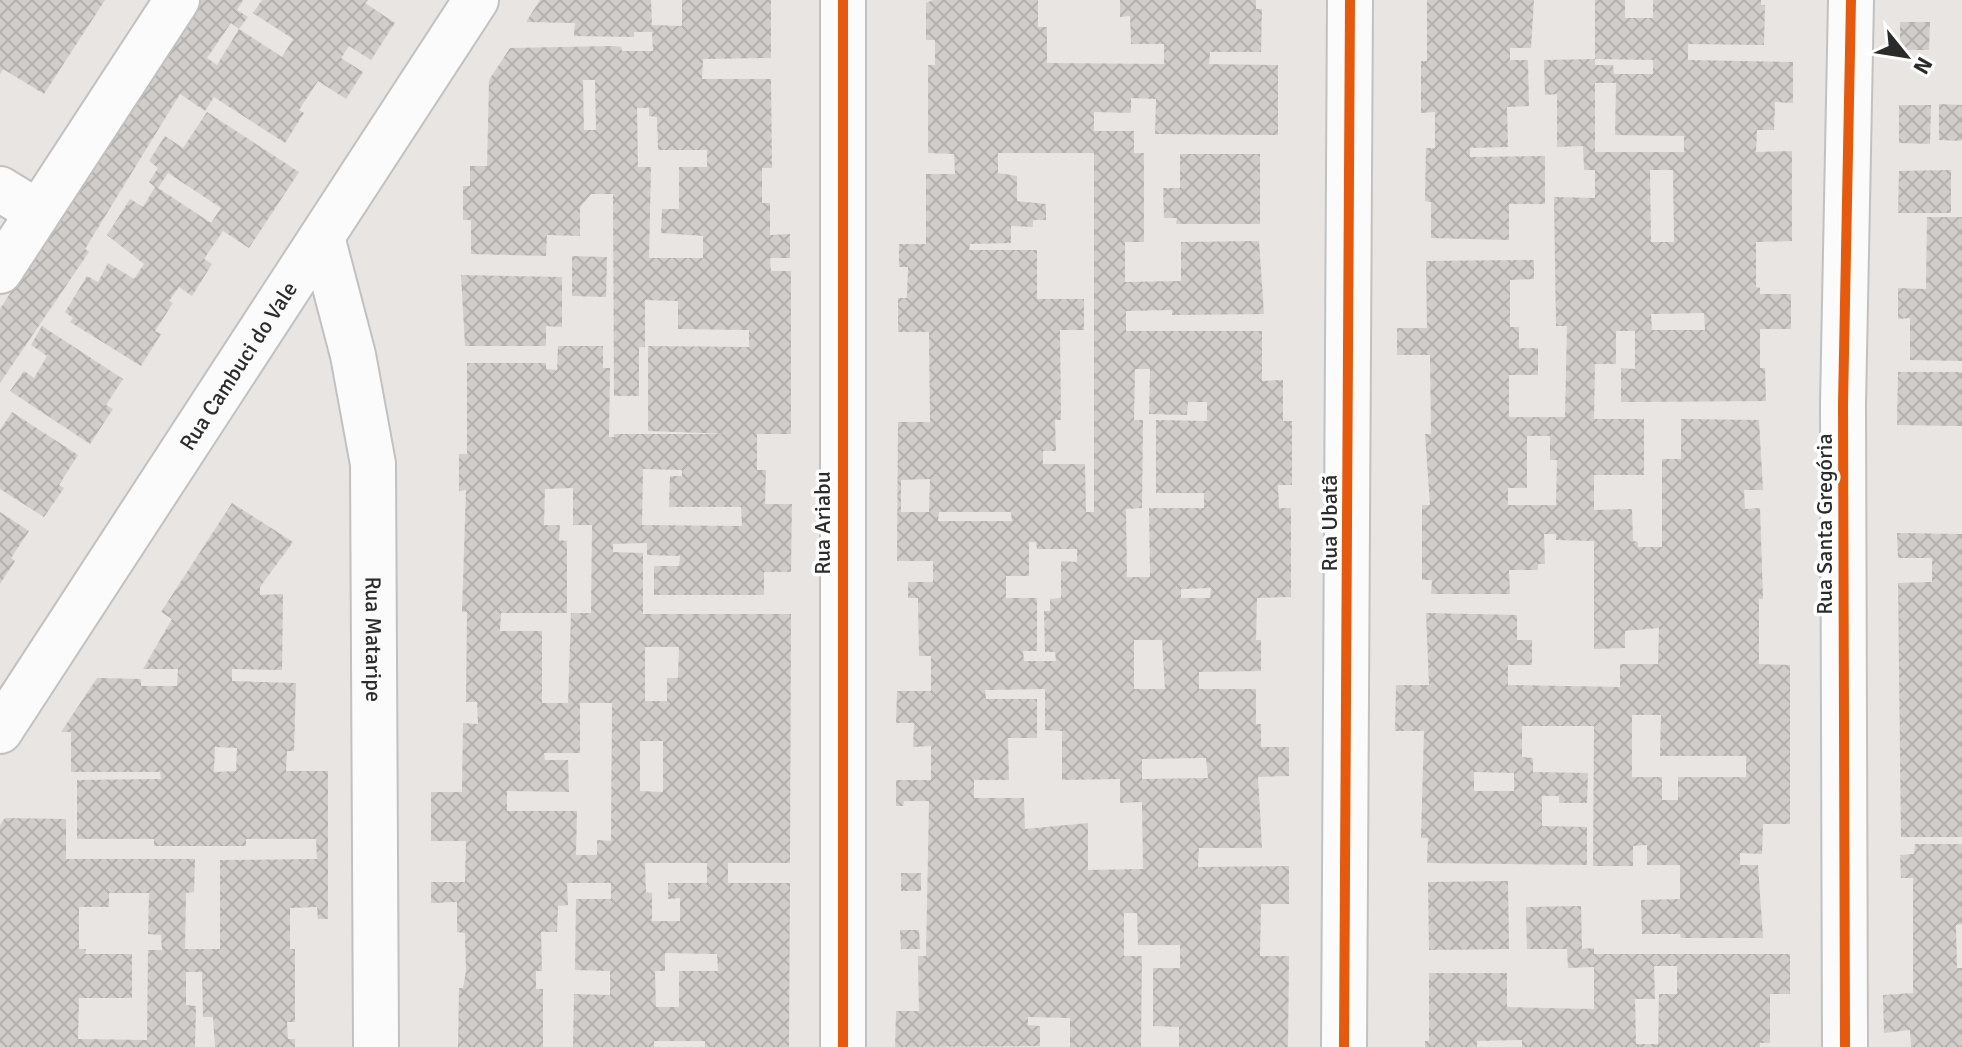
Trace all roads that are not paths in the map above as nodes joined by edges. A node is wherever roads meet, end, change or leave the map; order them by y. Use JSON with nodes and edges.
{"nodes":[{"id":1,"x":177,"y":0,"type":"edge"},
{"id":2,"x":476,"y":0,"type":"edge"},
{"id":3,"x":843,"y":0,"type":"edge"},
{"id":4,"x":1350,"y":0,"type":"edge"},
{"id":5,"x":1851,"y":0,"type":"edge"},
{"id":6,"x":0,"y":189,"type":"edge"},
{"id":7,"x":36,"y":211,"type":"junction"},
{"id":8,"x":322,"y":237,"type":"junction"},
{"id":9,"x":0,"y":271,"type":"edge"},
{"id":10,"x":0,"y":731,"type":"edge"},
{"id":11,"x":376,"y":1047,"type":"edge"},
{"id":12,"x":843,"y":1047,"type":"edge"},
{"id":13,"x":1344,"y":1047,"type":"edge"},
{"id":14,"x":1845,"y":1047,"type":"edge"}],
"edges":[{"from":1,"to":7,"type":"street"},
{"from":2,"to":8,"type":"street","name":"Rua Cambuci do Vale"},
{"from":3,"to":12,"type":"street","name":"Rua Ariabu"},
{"from":4,"to":13,"type":"street","name":"Rua Ubatã"},
{"from":5,"to":14,"type":"street","name":"Rua Santa Gregória"},
{"from":6,"to":7,"type":"street"},
{"from":7,"to":9,"type":"street"},
{"from":8,"to":10,"type":"street","name":"Rua Cambuci do Vale"},
{"from":8,"to":11,"type":"street","name":"Rua Mataripe"}]}
